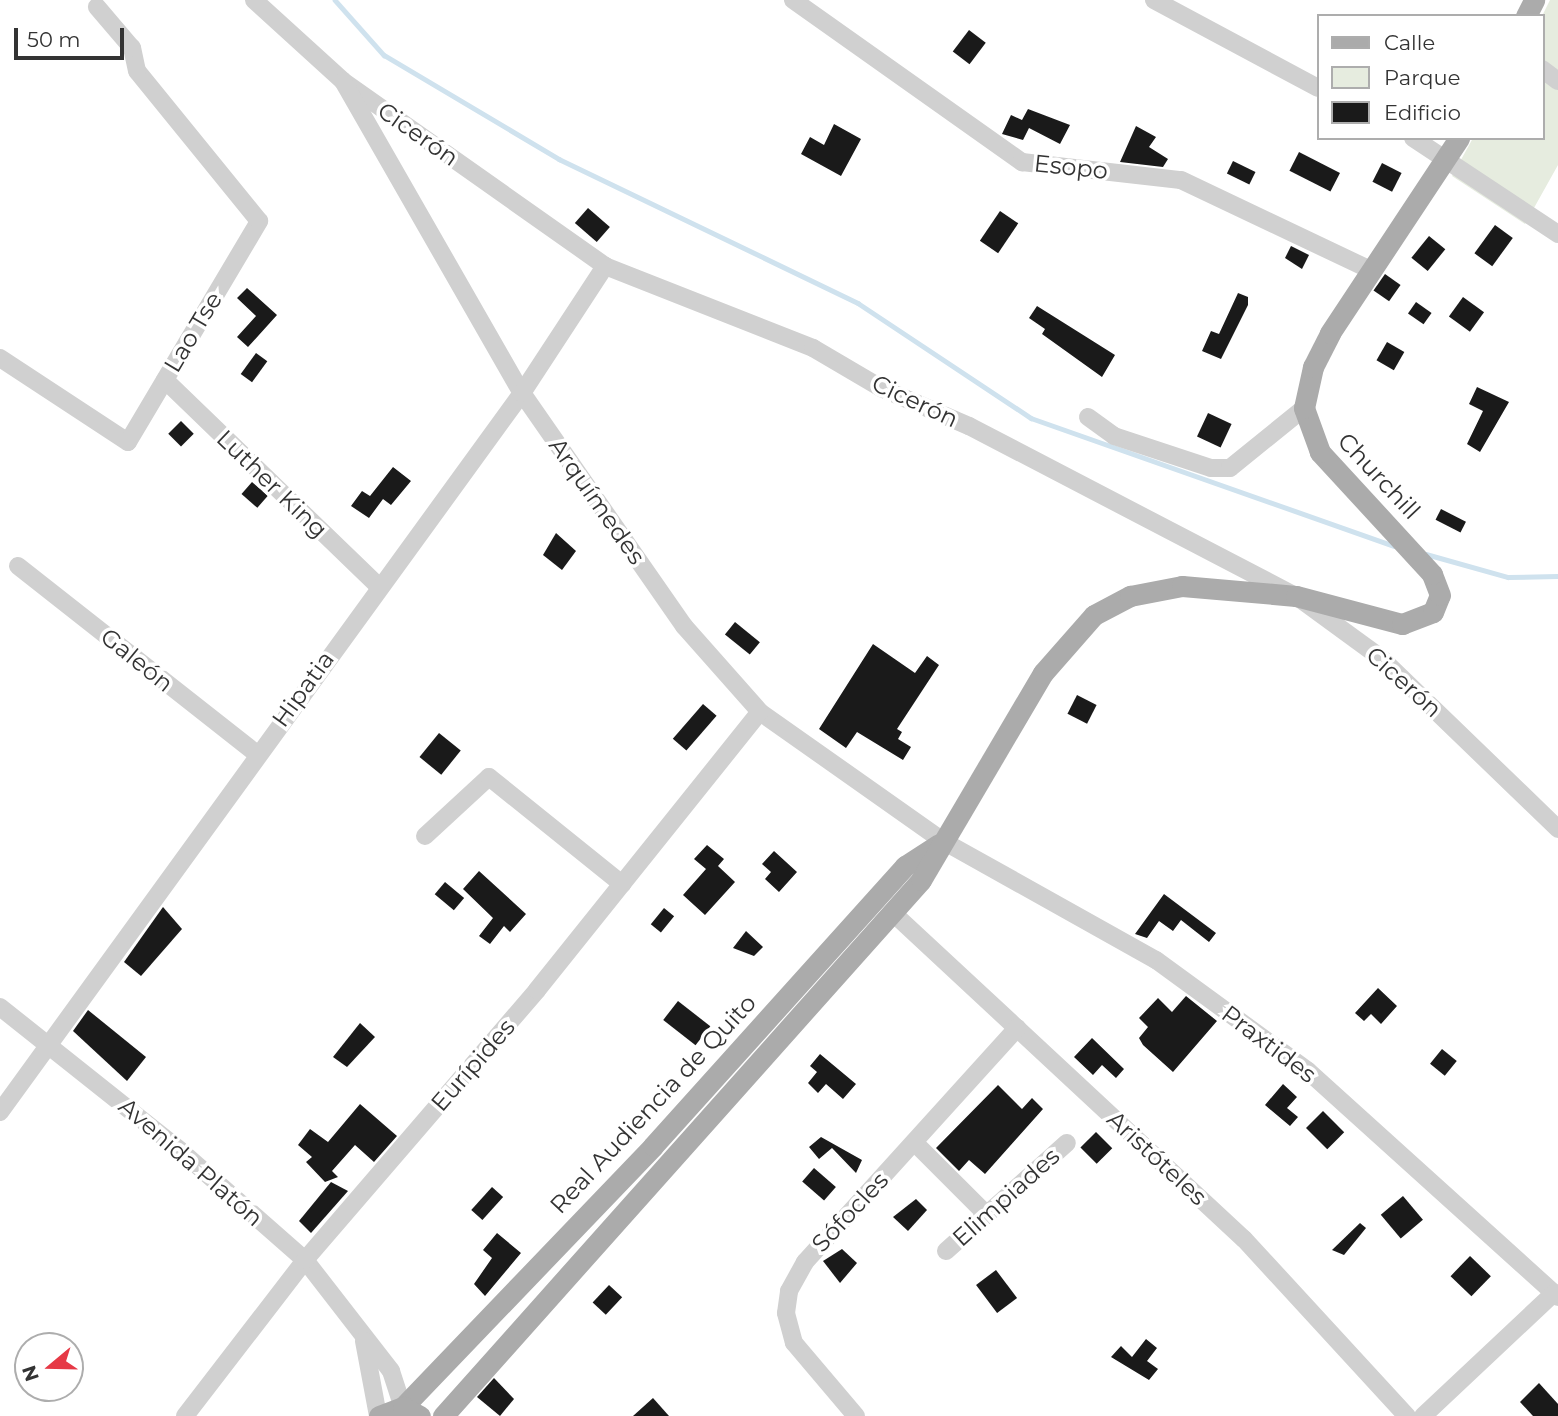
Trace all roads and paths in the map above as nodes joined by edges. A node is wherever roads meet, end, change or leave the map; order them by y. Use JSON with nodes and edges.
{"nodes":[{"id":1,"x":254,"y":0,"type":"edge"},
{"id":2,"x":1154,"y":0,"type":"edge"},
{"id":3,"x":795,"y":4,"type":"edge"},
{"id":4,"x":97,"y":7,"type":"dead end"},
{"id":5,"x":343,"y":81,"type":"junction"},
{"id":6,"x":1316,"y":87,"type":"edge"},
{"id":7,"x":1416,"y":140,"type":"edge"},
{"id":8,"x":1458,"y":140,"type":"edge"},
{"id":9,"x":1448,"y":157,"type":"junction"},
{"id":10,"x":1558,"y":234,"type":"edge"},
{"id":11,"x":605,"y":266,"type":"junction"},
{"id":12,"x":1373,"y":271,"type":"junction"},
{"id":13,"x":0,"y":358,"type":"edge"},
{"id":14,"x":164,"y":380,"type":"junction"},
{"id":15,"x":522,"y":393,"type":"junction"},
{"id":16,"x":1304,"y":408,"type":"junction"},
{"id":17,"x":1087,"y":417,"type":"dead end"},
{"id":18,"x":18,"y":566,"type":"dead end"},
{"id":19,"x":379,"y":587,"type":"junction"},
{"id":20,"x":1296,"y":596,"type":"junction"},
{"id":21,"x":760,"y":712,"type":"junction"},
{"id":22,"x":256,"y":753,"type":"junction"},
{"id":23,"x":1558,"y":829,"type":"edge"},
{"id":24,"x":425,"y":836,"type":"dead end"},
{"id":25,"x":943,"y":841,"type":"junction"},
{"id":26,"x":622,"y":884,"type":"junction"},
{"id":27,"x":893,"y":913,"type":"junction"},
{"id":28,"x":0,"y":1007,"type":"edge"},
{"id":29,"x":1017,"y":1028,"type":"junction"},
{"id":30,"x":49,"y":1043,"type":"junction"},
{"id":31,"x":0,"y":1112,"type":"edge"},
{"id":32,"x":915,"y":1143,"type":"junction"},
{"id":33,"x":1067,"y":1143,"type":"dead end"},
{"id":34,"x":987,"y":1215,"type":"junction"},
{"id":35,"x":946,"y":1251,"type":"dead end"},
{"id":36,"x":305,"y":1260,"type":"junction"},
{"id":37,"x":1556,"y":1295,"type":"edge"},
{"id":38,"x":363,"y":1338,"type":"junction"},
{"id":39,"x":412,"y":1411,"type":"edge"},
{"id":40,"x":185,"y":1416,"type":"edge"},
{"id":41,"x":379,"y":1416,"type":"edge"},
{"id":42,"x":443,"y":1416,"type":"edge"},
{"id":43,"x":856,"y":1416,"type":"edge"},
{"id":44,"x":1407,"y":1416,"type":"edge"},
{"id":45,"x":1423,"y":1416,"type":"edge"}],
"edges":[{"from":1,"to":5,"type":"street","name":"Cicerón"},
{"from":2,"to":6,"type":"street"},
{"from":3,"to":12,"type":"street","name":"Esopo"},
{"from":4,"to":14,"type":"street","name":"Lao Tse"},
{"from":5,"to":11,"type":"street","name":"Cicerón"},
{"from":5,"to":15,"type":"street","name":"Arquímedes"},
{"from":7,"to":9,"type":"street"},
{"from":8,"to":9,"type":"main road"},
{"from":9,"to":10,"type":"street"},
{"from":9,"to":12,"type":"main road"},
{"from":11,"to":15,"type":"street","name":"Hipatia"},
{"from":11,"to":20,"type":"street","name":"Cicerón"},
{"from":12,"to":16,"type":"main road"},
{"from":13,"to":14,"type":"street","name":"Lao Tse"},
{"from":14,"to":19,"type":"street","name":"Luther King"},
{"from":15,"to":19,"type":"street","name":"Hipatia"},
{"from":15,"to":21,"type":"street","name":"Arquímedes"},
{"from":16,"to":17,"type":"street"},
{"from":16,"to":20,"type":"main road","name":"Churchill"},
{"from":18,"to":22,"type":"street","name":"Galeón"},
{"from":19,"to":22,"type":"street","name":"Hipatia"},
{"from":20,"to":23,"type":"street","name":"Cicerón"},
{"from":20,"to":25,"type":"main road","name":"Real Audiencia de Quito"},
{"from":21,"to":25,"type":"street","name":"Arquímedes"},
{"from":21,"to":26,"type":"street","name":"Eurípides"},
{"from":22,"to":30,"type":"street","name":"Hipatia"},
{"from":24,"to":26,"type":"street"},
{"from":25,"to":27,"type":"main road","name":"Real Audiencia de Quito"},
{"from":25,"to":37,"type":"street","name":"Praxtides"},
{"from":25,"to":39,"type":"main road","name":"Real Audiencia de Quito"},
{"from":26,"to":36,"type":"street","name":"Eurípides"},
{"from":27,"to":29,"type":"street","name":"Aristóteles"},
{"from":27,"to":42,"type":"main road","name":"Real Audiencia de Quito"},
{"from":28,"to":30,"type":"street","name":"Avenida Platón"},
{"from":29,"to":32,"type":"street","name":"Sófocles"},
{"from":29,"to":44,"type":"street","name":"Aristóteles"},
{"from":30,"to":31,"type":"street","name":"Hipatia"},
{"from":30,"to":36,"type":"street","name":"Avenida Platón"},
{"from":32,"to":34,"type":"street"},
{"from":32,"to":43,"type":"street","name":"Sófocles"},
{"from":33,"to":34,"type":"street","name":"Elimpiades"},
{"from":34,"to":35,"type":"street","name":"Elimpiades"},
{"from":36,"to":38,"type":"street","name":"Avenida Platón"},
{"from":36,"to":40,"type":"street","name":"Eurípides"},
{"from":37,"to":45,"type":"street"},
{"from":38,"to":39,"type":"street","name":"Avenida Platón"},
{"from":38,"to":41,"type":"street","name":"Avenida Platón"},
{"from":39,"to":41,"type":"main road"}]}
